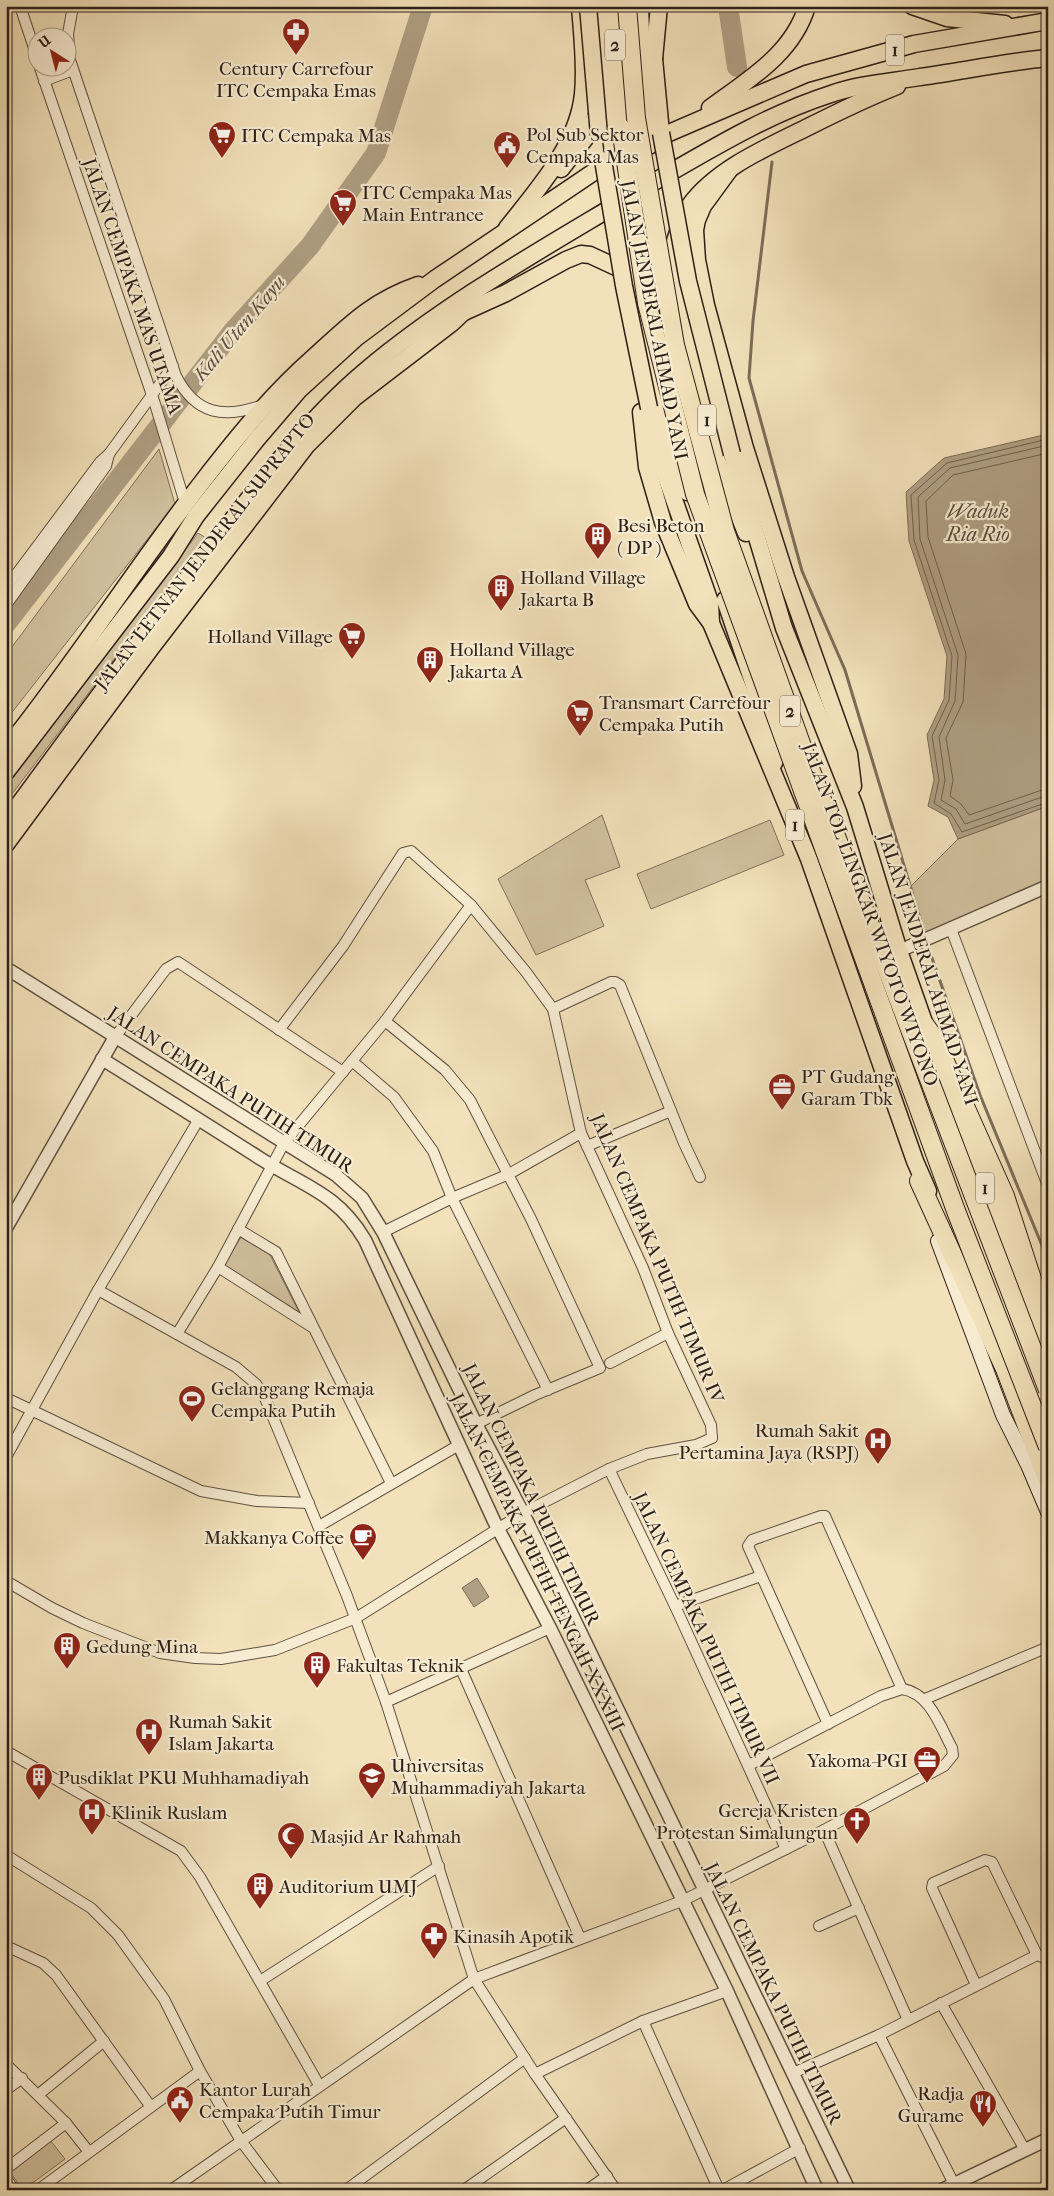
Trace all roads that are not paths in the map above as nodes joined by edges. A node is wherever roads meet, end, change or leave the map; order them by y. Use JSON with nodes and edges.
{"nodes":[{"id":1,"x":20,"y":6,"type":"edge"},
{"id":2,"x":73,"y":6,"type":"edge"},
{"id":3,"x":580,"y":6,"type":"edge"},
{"id":4,"x":588,"y":6,"type":"edge"},
{"id":5,"x":601,"y":6,"type":"edge"},
{"id":6,"x":613,"y":6,"type":"edge"},
{"id":7,"x":627,"y":6,"type":"edge"},
{"id":8,"x":640,"y":6,"type":"edge"},
{"id":9,"x":651,"y":6,"type":"edge"},
{"id":10,"x":659,"y":6,"type":"edge"},
{"id":11,"x":807,"y":6,"type":"edge"},
{"id":12,"x":912,"y":6,"type":"edge"},
{"id":13,"x":1042,"y":22,"type":"edge"},
{"id":14,"x":70,"y":28,"type":"edge"},
{"id":15,"x":28,"y":30,"type":"edge"},
{"id":16,"x":1048,"y":58,"type":"edge"},
{"id":17,"x":654,"y":66,"type":"junction"},
{"id":18,"x":920,"y":77,"type":"junction"},
{"id":19,"x":43,"y":78,"type":"edge"},
{"id":20,"x":52,"y":78,"type":"edge"},
{"id":21,"x":76,"y":78,"type":"edge"},
{"id":22,"x":44,"y":81,"type":"junction"},
{"id":23,"x":605,"y":91,"type":"junction"},
{"id":24,"x":738,"y":96,"type":"junction"},
{"id":25,"x":655,"y":137,"type":"junction"},
{"id":26,"x":608,"y":159,"type":"junction"},
{"id":27,"x":730,"y":169,"type":"junction"},
{"id":28,"x":633,"y":172,"type":"junction"},
{"id":29,"x":654,"y":183,"type":"junction"},
{"id":30,"x":533,"y":194,"type":"junction"},
{"id":31,"x":619,"y":203,"type":"junction"},
{"id":32,"x":507,"y":228,"type":"junction"},
{"id":33,"x":669,"y":262,"type":"junction"},
{"id":34,"x":631,"y":274,"type":"junction"},
{"id":35,"x":435,"y":279,"type":"junction"},
{"id":36,"x":482,"y":287,"type":"junction"},
{"id":37,"x":464,"y":312,"type":"junction"},
{"id":38,"x":640,"y":324,"type":"junction"},
{"id":39,"x":647,"y":350,"type":"junction"},
{"id":40,"x":174,"y":371,"type":"junction"},
{"id":41,"x":638,"y":385,"type":"junction"},
{"id":42,"x":152,"y":396,"type":"junction"},
{"id":43,"x":266,"y":404,"type":"junction"},
{"id":44,"x":109,"y":454,"type":"junction"},
{"id":45,"x":185,"y":503,"type":"junction"},
{"id":46,"x":6,"y":588,"type":"edge"},
{"id":47,"x":6,"y":605,"type":"edge"},
{"id":48,"x":711,"y":624,"type":"junction"},
{"id":49,"x":784,"y":628,"type":"junction"},
{"id":50,"x":6,"y":749,"type":"edge"},
{"id":51,"x":772,"y":768,"type":"junction"},
{"id":52,"x":6,"y":772,"type":"edge"},
{"id":53,"x":56,"y":778,"type":"junction"},
{"id":54,"x":32,"y":787,"type":"junction"},
{"id":55,"x":855,"y":807,"type":"junction"},
{"id":56,"x":6,"y":822,"type":"edge"},
{"id":57,"x":6,"y":844,"type":"edge"},
{"id":58,"x":1048,"y":886,"type":"edge"},
{"id":59,"x":471,"y":905,"type":"junction"},
{"id":60,"x":949,"y":930,"type":"junction"},
{"id":61,"x":904,"y":949,"type":"junction"},
{"id":62,"x":6,"y":968,"type":"edge"},
{"id":63,"x":553,"y":1009,"type":"junction"},
{"id":64,"x":385,"y":1021,"type":"junction"},
{"id":65,"x":925,"y":1025,"type":"junction"},
{"id":66,"x":280,"y":1030,"type":"junction"},
{"id":67,"x":109,"y":1047,"type":"junction"},
{"id":68,"x":352,"y":1061,"type":"junction"},
{"id":69,"x":343,"y":1072,"type":"junction"},
{"id":70,"x":671,"y":1111,"type":"junction"},
{"id":71,"x":199,"y":1119,"type":"junction"},
{"id":72,"x":581,"y":1133,"type":"junction"},
{"id":73,"x":283,"y":1145,"type":"junction"},
{"id":74,"x":588,"y":1146,"type":"junction"},
{"id":75,"x":272,"y":1162,"type":"junction"},
{"id":76,"x":509,"y":1174,"type":"junction"},
{"id":77,"x":918,"y":1174,"type":"junction"},
{"id":78,"x":700,"y":1176,"type":"dead end"},
{"id":79,"x":1048,"y":1186,"type":"edge"},
{"id":80,"x":452,"y":1198,"type":"junction"},
{"id":81,"x":6,"y":1228,"type":"edge"},
{"id":82,"x":238,"y":1228,"type":"junction"},
{"id":83,"x":383,"y":1232,"type":"junction"},
{"id":84,"x":218,"y":1267,"type":"junction"},
{"id":85,"x":98,"y":1290,"type":"junction"},
{"id":86,"x":313,"y":1328,"type":"junction"},
{"id":87,"x":1048,"y":1328,"type":"edge"},
{"id":88,"x":668,"y":1333,"type":"junction"},
{"id":89,"x":178,"y":1334,"type":"junction"},
{"id":90,"x":1048,"y":1350,"type":"edge"},
{"id":91,"x":605,"y":1366,"type":"junction"},
{"id":92,"x":548,"y":1390,"type":"junction"},
{"id":93,"x":1048,"y":1390,"type":"edge"},
{"id":94,"x":6,"y":1398,"type":"edge"},
{"id":95,"x":33,"y":1410,"type":"junction"},
{"id":96,"x":476,"y":1424,"type":"junction"},
{"id":97,"x":459,"y":1445,"type":"junction"},
{"id":98,"x":1048,"y":1446,"type":"edge"},
{"id":99,"x":6,"y":1458,"type":"edge"},
{"id":100,"x":1048,"y":1458,"type":"edge"},
{"id":101,"x":608,"y":1469,"type":"junction"},
{"id":102,"x":1048,"y":1481,"type":"edge"},
{"id":103,"x":391,"y":1483,"type":"junction"},
{"id":104,"x":308,"y":1503,"type":"junction"},
{"id":105,"x":1048,"y":1512,"type":"edge"},
{"id":106,"x":521,"y":1514,"type":"junction"},
{"id":107,"x":319,"y":1526,"type":"junction"},
{"id":108,"x":501,"y":1526,"type":"junction"},
{"id":109,"x":761,"y":1576,"type":"junction"},
{"id":110,"x":6,"y":1581,"type":"edge"},
{"id":111,"x":676,"y":1606,"type":"junction"},
{"id":112,"x":356,"y":1618,"type":"junction"},
{"id":113,"x":550,"y":1628,"type":"junction"},
{"id":114,"x":1048,"y":1647,"type":"edge"},
{"id":115,"x":461,"y":1669,"type":"junction"},
{"id":116,"x":902,"y":1689,"type":"junction"},
{"id":117,"x":925,"y":1699,"type":"junction"},
{"id":118,"x":386,"y":1702,"type":"junction"},
{"id":119,"x":828,"y":1724,"type":"junction"},
{"id":120,"x":6,"y":1751,"type":"edge"},
{"id":121,"x":749,"y":1766,"type":"junction"},
{"id":122,"x":824,"y":1830,"type":"junction"},
{"id":123,"x":786,"y":1849,"type":"junction"},
{"id":124,"x":6,"y":1855,"type":"edge"},
{"id":125,"x":438,"y":1866,"type":"junction"},
{"id":126,"x":701,"y":1892,"type":"junction"},
{"id":127,"x":684,"y":1900,"type":"junction"},
{"id":128,"x":859,"y":1908,"type":"junction"},
{"id":129,"x":819,"y":1926,"type":"dead end"},
{"id":130,"x":580,"y":1938,"type":"junction"},
{"id":131,"x":6,"y":1946,"type":"edge"},
{"id":132,"x":1037,"y":1955,"type":"junction"},
{"id":133,"x":1048,"y":1959,"type":"edge"},
{"id":134,"x":474,"y":1978,"type":"junction"},
{"id":135,"x":260,"y":1982,"type":"junction"},
{"id":136,"x":976,"y":1985,"type":"junction"},
{"id":137,"x":727,"y":1991,"type":"junction"},
{"id":138,"x":941,"y":2003,"type":"junction"},
{"id":139,"x":908,"y":2020,"type":"junction"},
{"id":140,"x":643,"y":2021,"type":"junction"},
{"id":141,"x":879,"y":2035,"type":"junction"},
{"id":142,"x":104,"y":2041,"type":"junction"},
{"id":143,"x":525,"y":2058,"type":"junction"},
{"id":144,"x":6,"y":2064,"type":"edge"},
{"id":145,"x":200,"y":2071,"type":"junction"},
{"id":146,"x":793,"y":2073,"type":"junction"},
{"id":147,"x":535,"y":2074,"type":"junction"},
{"id":148,"x":22,"y":2078,"type":"junction"},
{"id":149,"x":319,"y":2085,"type":"junction"},
{"id":150,"x":6,"y":2090,"type":"edge"},
{"id":151,"x":39,"y":2094,"type":"junction"},
{"id":152,"x":151,"y":2107,"type":"junction"},
{"id":153,"x":566,"y":2118,"type":"junction"},
{"id":154,"x":66,"y":2122,"type":"junction"},
{"id":155,"x":1048,"y":2139,"type":"edge"},
{"id":156,"x":241,"y":2141,"type":"junction"},
{"id":157,"x":800,"y":2148,"type":"junction"},
{"id":158,"x":1025,"y":2150,"type":"junction"},
{"id":159,"x":89,"y":2152,"type":"junction"},
{"id":160,"x":6,"y":2168,"type":"edge"},
{"id":161,"x":607,"y":2176,"type":"junction"},
{"id":162,"x":6,"y":2178,"type":"edge"},
{"id":163,"x":951,"y":2188,"type":"edge"},
{"id":164,"x":14,"y":2190,"type":"edge"},
{"id":165,"x":38,"y":2190,"type":"edge"},
{"id":166,"x":171,"y":2190,"type":"edge"},
{"id":167,"x":278,"y":2190,"type":"edge"},
{"id":168,"x":346,"y":2190,"type":"edge"},
{"id":169,"x":464,"y":2190,"type":"edge"},
{"id":170,"x":587,"y":2190,"type":"edge"},
{"id":171,"x":616,"y":2190,"type":"edge"},
{"id":172,"x":719,"y":2190,"type":"edge"},
{"id":173,"x":723,"y":2190,"type":"edge"},
{"id":174,"x":817,"y":2190,"type":"edge"},
{"id":175,"x":849,"y":2190,"type":"edge"}],
"edges":[{"from":1,"to":15,"type":"street"},
{"from":2,"to":14,"type":"street","name":"JALAN CEMPAKA MAS UTAMA"},
{"from":3,"to":30,"type":"main road"},
{"from":4,"to":26,"type":"main road","number":"1","bridge":true},
{"from":5,"to":23,"type":"main road","number":"1"},
{"from":6,"to":98,"type":"highway","name":"JALAN TOL LINGKAR WIYOTO WIYONO","number":"2","bridge":true},
{"from":7,"to":93,"type":"highway","name":"JALAN TOL LINGKAR WIYOTO WIYONO","number":"2","bridge":true},
{"from":8,"to":25,"type":"main road","number":"1"},
{"from":9,"to":17,"type":"main road","number":"1"},
{"from":10,"to":17,"type":"main road"},
{"from":11,"to":24,"type":"main road"},
{"from":12,"to":13,"type":"main road"},
{"from":13,"to":24,"type":"main road","number":"1"},
{"from":16,"to":18,"type":"main road","number":"1"},
{"from":17,"to":25,"type":"main road","number":"1"},
{"from":18,"to":27,"type":"main road"},
{"from":18,"to":29,"type":"main road","number":"1"},
{"from":19,"to":22,"type":"street","name":"JALAN CEMPAKA MAS UTAMA"},
{"from":20,"to":22,"type":"street"},
{"from":21,"to":40,"type":"street","name":"JALAN CEMPAKA MAS UTAMA"},
{"from":22,"to":42,"type":"street","name":"JALAN CEMPAKA MAS UTAMA"},
{"from":23,"to":26,"type":"main road","number":"1"},
{"from":23,"to":30,"type":"main road"},
{"from":24,"to":25,"type":"main road","name":"JALAN LETNAN JENDERAL SUPRAPTO"},
{"from":25,"to":26,"type":"main road","name":"JALAN LETNAN JENDERAL SUPRAPTO"},
{"from":25,"to":28,"type":"main road"},
{"from":25,"to":29,"type":"main road","name":"JALAN JENDERAL AHMAD YANI","number":"1"},
{"from":25,"to":49,"type":"main road","name":"JALAN JENDERAL AHMAD YANI","number":"1","bridge":true},
{"from":26,"to":28,"type":"main road"},
{"from":26,"to":31,"type":"main road","name":"JALAN JENDERAL AHMAD YANI","number":"1"},
{"from":26,"to":32,"type":"main road","name":"JALAN LETNAN JENDERAL SUPRAPTO"},
{"from":26,"to":48,"type":"main road","name":"JALAN JENDERAL AHMAD YANI","number":"1","bridge":true},
{"from":27,"to":33,"type":"main road"},
{"from":27,"to":55,"type":"main road"},
{"from":28,"to":29,"type":"main road"},
{"from":28,"to":31,"type":"main road"},
{"from":29,"to":31,"type":"main road","number":"1"},
{"from":29,"to":33,"type":"main road","name":"JALAN JENDERAL AHMAD YANI","number":"1"},
{"from":30,"to":32,"type":"main road"},
{"from":31,"to":34,"type":"main road","name":"JALAN JENDERAL AHMAD YANI","number":"1"},
{"from":31,"to":36,"type":"main road","name":"JALAN LETNAN JENDERAL SUPRAPTO"},
{"from":32,"to":35,"type":"main road","name":"JALAN LETNAN JENDERAL SUPRAPTO"},
{"from":33,"to":49,"type":"main road","name":"JALAN JENDERAL AHMAD YANI","number":"1"},
{"from":34,"to":37,"type":"main road"},
{"from":34,"to":38,"type":"main road","name":"JALAN JENDERAL AHMAD YANI","number":"1"},
{"from":35,"to":43,"type":"main road","name":"JALAN LETNAN JENDERAL SUPRAPTO"},
{"from":35,"to":52,"type":"main road","name":"JALAN LETNAN JENDERAL SUPRAPTO"},
{"from":36,"to":37,"type":"main road","name":"JALAN LETNAN JENDERAL SUPRAPTO"},
{"from":36,"to":54,"type":"main road","name":"JALAN LETNAN JENDERAL SUPRAPTO"},
{"from":37,"to":53,"type":"main road","name":"JALAN LETNAN JENDERAL SUPRAPTO"},
{"from":38,"to":39,"type":"main road","name":"JALAN JENDERAL AHMAD YANI","number":"1"},
{"from":38,"to":41,"type":"main road"},
{"from":39,"to":41,"type":"main road"},
{"from":39,"to":51,"type":"main road","name":"JALAN JENDERAL AHMAD YANI","number":"1"},
{"from":40,"to":42,"type":"street"},
{"from":40,"to":43,"type":"street","name":"JALAN CEMPAKA MAS UTAMA"},
{"from":41,"to":48,"type":"main road"},
{"from":42,"to":44,"type":"street"},
{"from":42,"to":45,"type":"street","name":"JALAN CEMPAKA MAS UTAMA"},
{"from":43,"to":45,"type":"main road","name":"JALAN LETNAN JENDERAL SUPRAPTO"},
{"from":44,"to":46,"type":"street"},
{"from":44,"to":47,"type":"street"},
{"from":45,"to":50,"type":"main road","name":"JALAN LETNAN JENDERAL SUPRAPTO"},
{"from":48,"to":51,"type":"main road","name":"JALAN JENDERAL AHMAD YANI","number":"1"},
{"from":49,"to":55,"type":"main road","name":"JALAN JENDERAL AHMAD YANI","number":"1"},
{"from":51,"to":77,"type":"main road","name":"JALAN JENDERAL AHMAD YANI","number":"1"},
{"from":53,"to":54,"type":"main road"},
{"from":53,"to":57,"type":"main road","name":"JALAN LETNAN JENDERAL SUPRAPTO"},
{"from":54,"to":56,"type":"main road","name":"JALAN LETNAN JENDERAL SUPRAPTO"},
{"from":55,"to":61,"type":"main road","name":"JALAN JENDERAL AHMAD YANI","number":"1"},
{"from":58,"to":60,"type":"street"},
{"from":59,"to":63,"type":"street","name":"JALAN CEMPAKA PUTIH TIMUR IV"},
{"from":59,"to":64,"type":"street"},
{"from":59,"to":66,"type":"street","name":"JALAN CEMPAKA PUTIH TIMUR IV"},
{"from":60,"to":61,"type":"street"},
{"from":60,"to":79,"type":"street"},
{"from":61,"to":65,"type":"main road","name":"JALAN JENDERAL AHMAD YANI","number":"1"},
{"from":62,"to":67,"type":"street","name":"JALAN CEMPAKA PUTIH TIMUR"},
{"from":63,"to":70,"type":"street"},
{"from":63,"to":72,"type":"street","name":"JALAN CEMPAKA PUTIH TIMUR IV"},
{"from":64,"to":68,"type":"street"},
{"from":64,"to":76,"type":"street"},
{"from":65,"to":87,"type":"highway"},
{"from":65,"to":90,"type":"main road","name":"JALAN JENDERAL AHMAD YANI","number":"1"},
{"from":66,"to":67,"type":"street"},
{"from":66,"to":69,"type":"street"},
{"from":67,"to":71,"type":"street","name":"JALAN CEMPAKA PUTIH TENGAH XXXIII"},
{"from":67,"to":73,"type":"street","name":"JALAN CEMPAKA PUTIH TIMUR"},
{"from":67,"to":81,"type":"street"},
{"from":68,"to":69,"type":"street"},
{"from":68,"to":80,"type":"street"},
{"from":69,"to":73,"type":"street"},
{"from":70,"to":74,"type":"street"},
{"from":70,"to":78,"type":"street"},
{"from":71,"to":75,"type":"street","name":"JALAN CEMPAKA PUTIH TENGAH XXXIII"},
{"from":71,"to":85,"type":"street"},
{"from":72,"to":74,"type":"street","name":"JALAN CEMPAKA PUTIH TIMUR IV"},
{"from":72,"to":76,"type":"street"},
{"from":73,"to":75,"type":"street"},
{"from":73,"to":83,"type":"street","name":"JALAN CEMPAKA PUTIH TIMUR"},
{"from":74,"to":88,"type":"street","name":"JALAN CEMPAKA PUTIH TIMUR IV"},
{"from":75,"to":82,"type":"street"},
{"from":75,"to":97,"type":"street","name":"JALAN CEMPAKA PUTIH TENGAH XXXIII"},
{"from":76,"to":80,"type":"street"},
{"from":76,"to":91,"type":"street"},
{"from":77,"to":100,"type":"main road","name":"JALAN JENDERAL AHMAD YANI","number":"1"},
{"from":77,"to":102,"type":"highway"},
{"from":77,"to":105,"type":"main road","name":"JALAN JENDERAL AHMAD YANI","number":"1"},
{"from":80,"to":83,"type":"street"},
{"from":80,"to":92,"type":"street"},
{"from":82,"to":84,"type":"street"},
{"from":82,"to":86,"type":"street"},
{"from":83,"to":96,"type":"street","name":"JALAN CEMPAKA PUTIH TIMUR"},
{"from":84,"to":86,"type":"street"},
{"from":84,"to":89,"type":"street"},
{"from":85,"to":89,"type":"street"},
{"from":85,"to":95,"type":"street"},
{"from":86,"to":103,"type":"street"},
{"from":88,"to":91,"type":"street"},
{"from":88,"to":101,"type":"street","name":"JALAN CEMPAKA PUTIH TIMUR IV"},
{"from":89,"to":104,"type":"street"},
{"from":91,"to":92,"type":"street"},
{"from":92,"to":96,"type":"street"},
{"from":94,"to":95,"type":"street"},
{"from":95,"to":99,"type":"street"},
{"from":95,"to":104,"type":"street"},
{"from":96,"to":106,"type":"street","name":"JALAN CEMPAKA PUTIH TIMUR"},
{"from":97,"to":103,"type":"street"},
{"from":97,"to":108,"type":"street","name":"JALAN CEMPAKA PUTIH TENGAH XXXIII"},
{"from":101,"to":106,"type":"street"},
{"from":101,"to":111,"type":"street","name":"JALAN CEMPAKA PUTIH TIMUR VII"},
{"from":103,"to":107,"type":"street"},
{"from":104,"to":107,"type":"street"},
{"from":106,"to":108,"type":"street"},
{"from":106,"to":126,"type":"street","name":"JALAN CEMPAKA PUTIH TIMUR"},
{"from":107,"to":112,"type":"street"},
{"from":108,"to":112,"type":"street"},
{"from":108,"to":113,"type":"street","name":"JALAN CEMPAKA PUTIH TENGAH XXXIII"},
{"from":109,"to":111,"type":"street"},
{"from":109,"to":116,"type":"street"},
{"from":109,"to":119,"type":"street"},
{"from":110,"to":112,"type":"street"},
{"from":111,"to":121,"type":"street","name":"JALAN CEMPAKA PUTIH TIMUR VII"},
{"from":112,"to":118,"type":"street"},
{"from":113,"to":115,"type":"street"},
{"from":113,"to":127,"type":"street","name":"JALAN CEMPAKA PUTIH TENGAH XXXIII"},
{"from":114,"to":117,"type":"street"},
{"from":115,"to":118,"type":"street"},
{"from":115,"to":130,"type":"street"},
{"from":116,"to":117,"type":"street"},
{"from":116,"to":119,"type":"street"},
{"from":117,"to":122,"type":"street"},
{"from":118,"to":125,"type":"street"},
{"from":119,"to":121,"type":"street"},
{"from":120,"to":135,"type":"street"},
{"from":121,"to":123,"type":"street","name":"JALAN CEMPAKA PUTIH TIMUR VII"},
{"from":122,"to":123,"type":"street"},
{"from":122,"to":128,"type":"street"},
{"from":123,"to":126,"type":"street"},
{"from":124,"to":145,"type":"street"},
{"from":125,"to":134,"type":"street"},
{"from":125,"to":135,"type":"street"},
{"from":126,"to":127,"type":"street"},
{"from":126,"to":146,"type":"street","name":"JALAN CEMPAKA PUTIH TIMUR"},
{"from":127,"to":130,"type":"street"},
{"from":127,"to":137,"type":"street","name":"JALAN CEMPAKA PUTIH TENGAH XXXIII"},
{"from":128,"to":129,"type":"street"},
{"from":128,"to":139,"type":"street"},
{"from":130,"to":134,"type":"street"},
{"from":131,"to":142,"type":"street"},
{"from":132,"to":133,"type":"street"},
{"from":132,"to":136,"type":"street"},
{"from":132,"to":136,"type":"street"},
{"from":134,"to":143,"type":"street"},
{"from":134,"to":149,"type":"street"},
{"from":135,"to":149,"type":"street"},
{"from":136,"to":138,"type":"street"},
{"from":137,"to":140,"type":"street"},
{"from":137,"to":157,"type":"street","name":"JALAN CEMPAKA PUTIH TENGAH XXXIII"},
{"from":138,"to":139,"type":"street"},
{"from":138,"to":158,"type":"street"},
{"from":139,"to":141,"type":"street"},
{"from":140,"to":147,"type":"street"},
{"from":140,"to":172,"type":"street"},
{"from":141,"to":146,"type":"street"},
{"from":141,"to":163,"type":"street"},
{"from":142,"to":151,"type":"street"},
{"from":142,"to":152,"type":"street"},
{"from":143,"to":147,"type":"street"},
{"from":143,"to":168,"type":"street"},
{"from":144,"to":148,"type":"street"},
{"from":145,"to":152,"type":"street"},
{"from":145,"to":156,"type":"street"},
{"from":146,"to":175,"type":"street","name":"JALAN CEMPAKA PUTIH TIMUR"},
{"from":147,"to":153,"type":"street"},
{"from":148,"to":150,"type":"street"},
{"from":148,"to":151,"type":"street"},
{"from":149,"to":156,"type":"street"},
{"from":151,"to":154,"type":"street"},
{"from":152,"to":159,"type":"street"},
{"from":153,"to":161,"type":"street"},
{"from":153,"to":169,"type":"street"},
{"from":154,"to":159,"type":"street"},
{"from":154,"to":160,"type":"street"},
{"from":155,"to":158,"type":"street"},
{"from":156,"to":166,"type":"street"},
{"from":156,"to":167,"type":"street"},
{"from":157,"to":173,"type":"street"},
{"from":157,"to":174,"type":"street","name":"JALAN CEMPAKA PUTIH TENGAH XXXIII"},
{"from":158,"to":163,"type":"street"},
{"from":159,"to":165,"type":"street"},
{"from":161,"to":170,"type":"street"},
{"from":161,"to":171,"type":"street"},
{"from":162,"to":164,"type":"street"}]}
